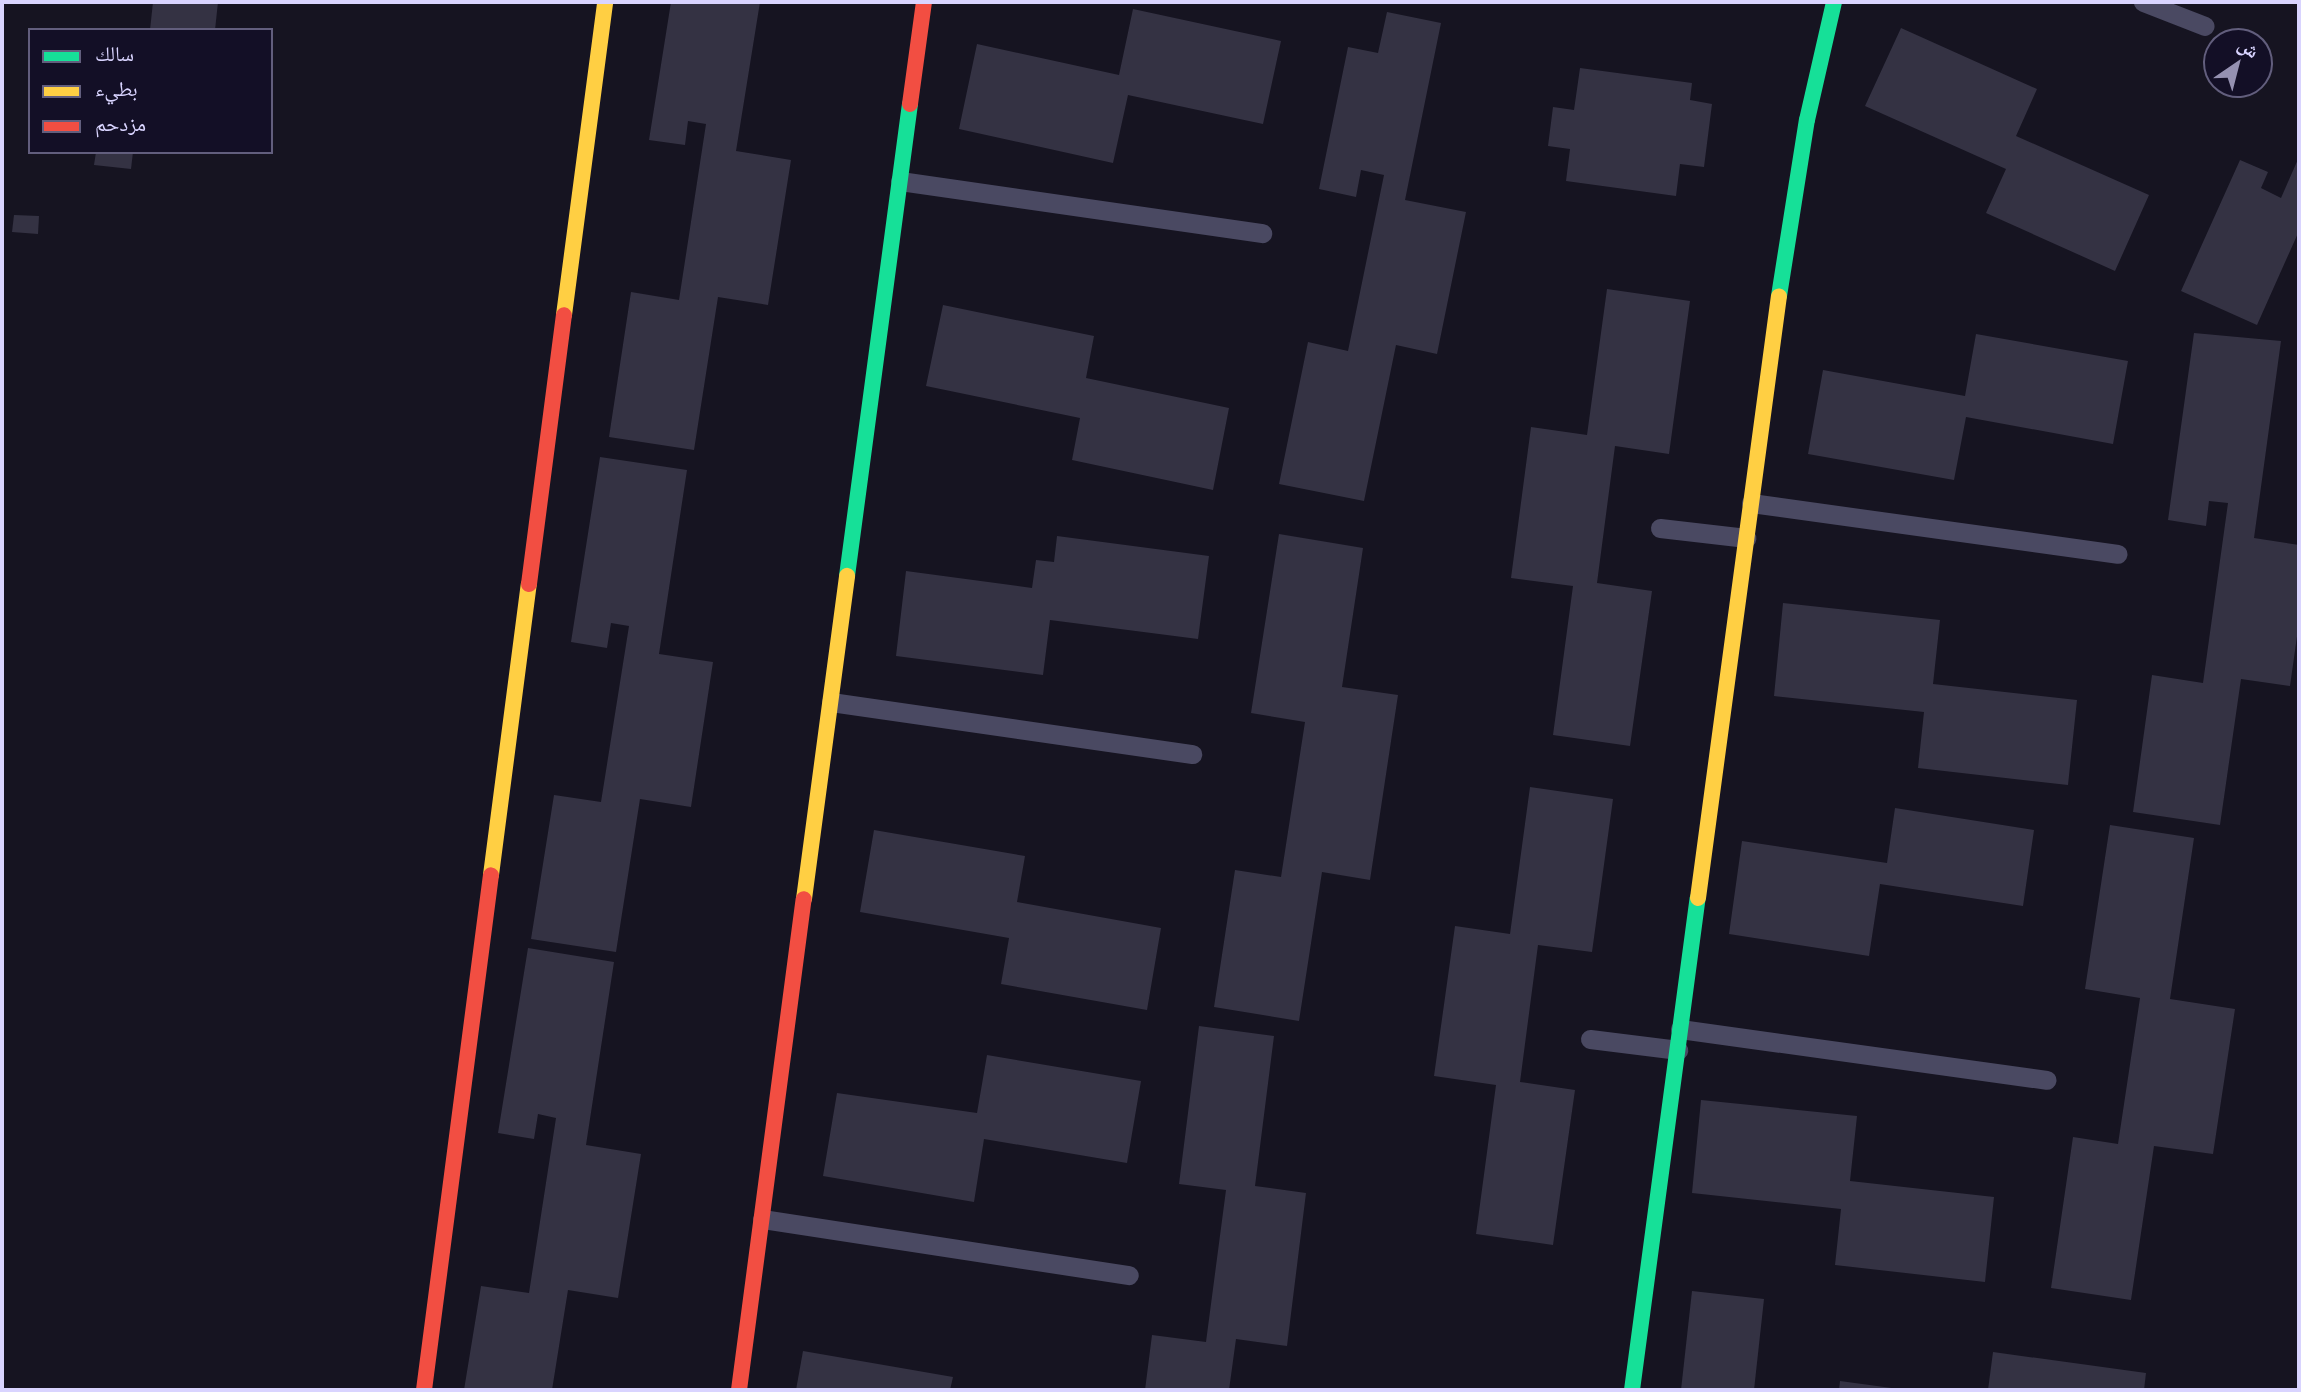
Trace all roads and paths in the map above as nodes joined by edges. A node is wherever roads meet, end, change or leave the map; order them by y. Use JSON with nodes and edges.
{"nodes":[{"id":1,"x":605,"y":2,"type":"edge"},
{"id":2,"x":924,"y":2,"type":"edge"},
{"id":3,"x":1834,"y":2,"type":"edge"},
{"id":4,"x":2143,"y":2,"type":"edge"},
{"id":5,"x":2205,"y":26,"type":"dead end"},
{"id":6,"x":900,"y":181,"type":"junction"},
{"id":7,"x":1262,"y":233,"type":"dead end"},
{"id":8,"x":1751,"y":503,"type":"junction"},
{"id":9,"x":1660,"y":528,"type":"dead end"},
{"id":10,"x":1746,"y":538,"type":"junction"},
{"id":11,"x":2117,"y":554,"type":"dead end"},
{"id":12,"x":831,"y":702,"type":"junction"},
{"id":13,"x":1192,"y":754,"type":"dead end"},
{"id":14,"x":1680,"y":1029,"type":"junction"},
{"id":15,"x":1590,"y":1040,"type":"dead end"},
{"id":16,"x":1678,"y":1050,"type":"junction"},
{"id":17,"x":2046,"y":1080,"type":"dead end"},
{"id":18,"x":762,"y":1219,"type":"junction"},
{"id":19,"x":1129,"y":1275,"type":"dead end"},
{"id":20,"x":424,"y":1390,"type":"edge"},
{"id":21,"x":739,"y":1390,"type":"edge"},
{"id":22,"x":1632,"y":1390,"type":"edge"}],
"edges":[{"from":1,"to":20,"type":"street"},
{"from":2,"to":6,"type":"street"},
{"from":3,"to":8,"type":"street"},
{"from":4,"to":5,"type":"lane"},
{"from":6,"to":7,"type":"lane"},
{"from":6,"to":12,"type":"street"},
{"from":8,"to":10,"type":"street"},
{"from":8,"to":11,"type":"lane"},
{"from":9,"to":10,"type":"lane"},
{"from":10,"to":14,"type":"street"},
{"from":12,"to":13,"type":"lane"},
{"from":12,"to":18,"type":"street"},
{"from":14,"to":16,"type":"street"},
{"from":14,"to":17,"type":"lane"},
{"from":15,"to":16,"type":"lane"},
{"from":16,"to":22,"type":"street"},
{"from":18,"to":19,"type":"lane"},
{"from":18,"to":21,"type":"street"}]}
